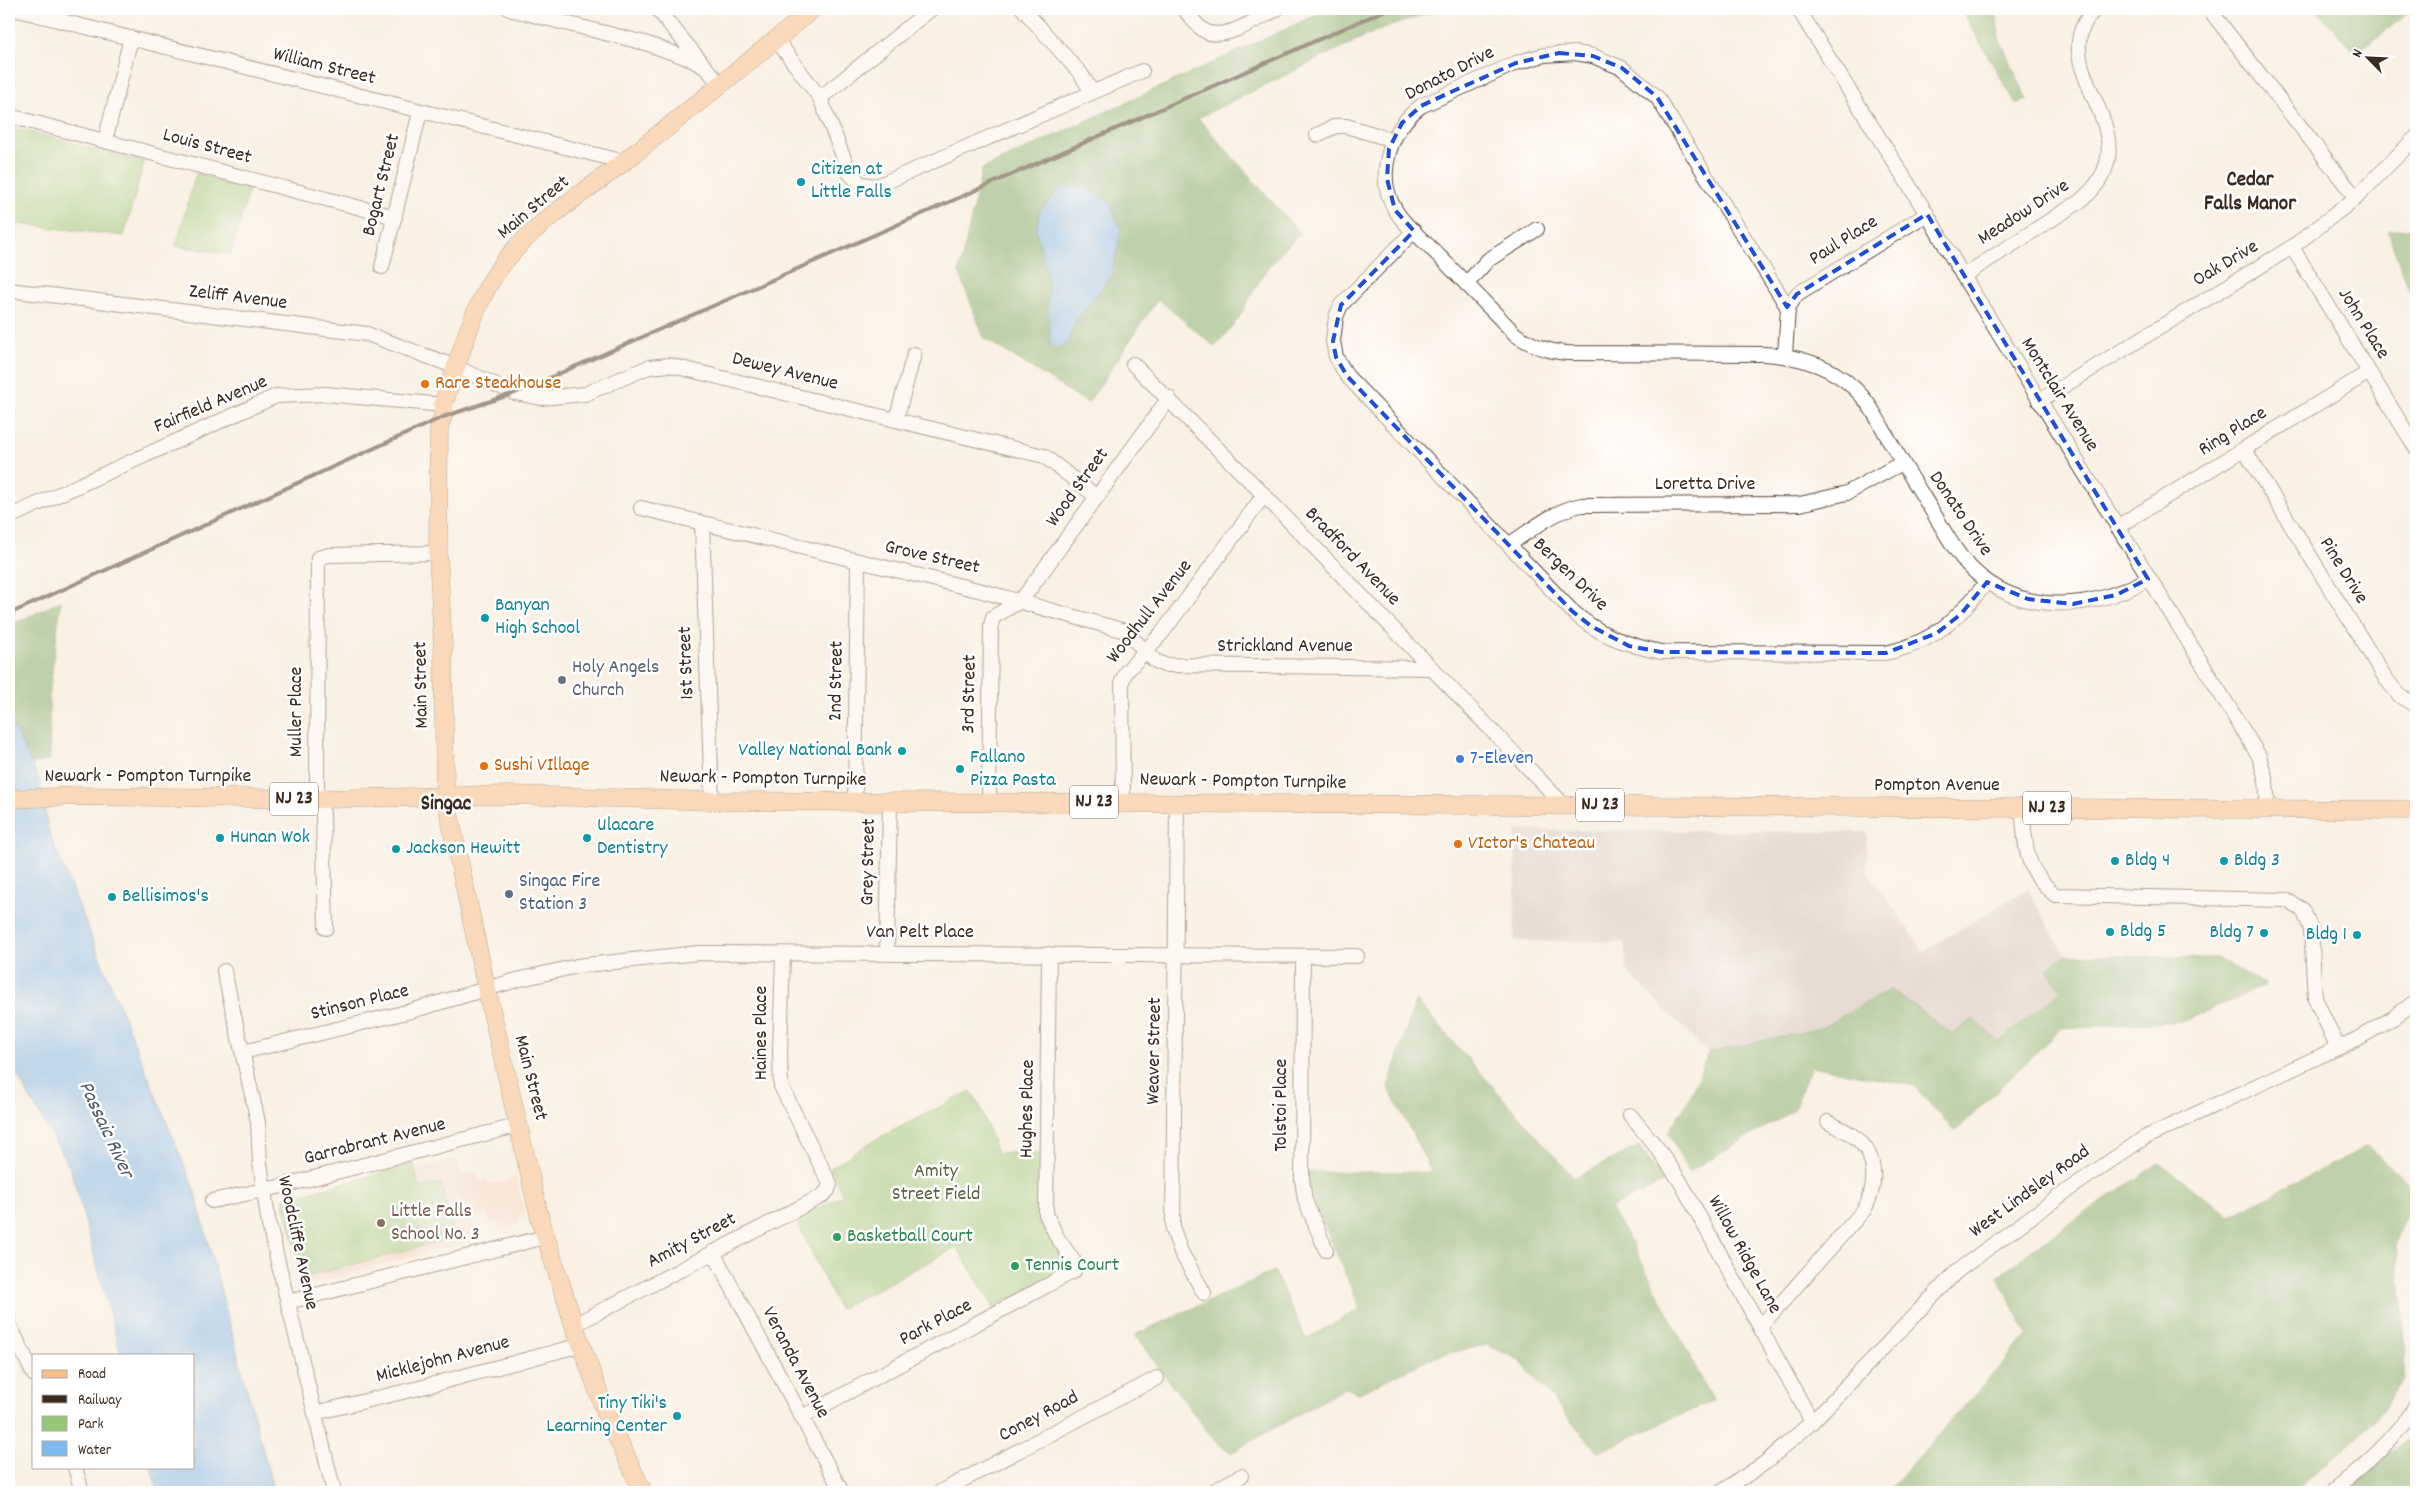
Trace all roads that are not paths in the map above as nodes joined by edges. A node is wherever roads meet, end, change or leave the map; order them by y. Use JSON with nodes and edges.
{"nodes":[{"id":1,"x":14,"y":9,"type":"edge"},
{"id":2,"x":509,"y":9,"type":"edge"},
{"id":3,"x":657,"y":9,"type":"edge"},
{"id":4,"x":813,"y":9,"type":"edge"},
{"id":5,"x":931,"y":9,"type":"edge"},
{"id":6,"x":1023,"y":9,"type":"edge"},
{"id":7,"x":1184,"y":9,"type":"edge"},
{"id":8,"x":1277,"y":9,"type":"edge"},
{"id":9,"x":1798,"y":9,"type":"edge"},
{"id":10,"x":2095,"y":9,"type":"edge"},
{"id":11,"x":2209,"y":9,"type":"edge"},
{"id":12,"x":132,"y":38,"type":"junction"},
{"id":13,"x":776,"y":39,"type":"junction"},
{"id":14,"x":706,"y":68,"type":"junction"},
{"id":15,"x":1142,"y":71,"type":"dead end"},
{"id":16,"x":721,"y":85,"type":"junction"},
{"id":17,"x":1092,"y":92,"type":"junction"},
{"id":18,"x":820,"y":98,"type":"junction"},
{"id":19,"x":420,"y":112,"type":"junction"},
{"id":20,"x":9,"y":116,"type":"edge"},
{"id":21,"x":1317,"y":135,"type":"dead end"},
{"id":22,"x":2416,"y":137,"type":"edge"},
{"id":23,"x":1393,"y":140,"type":"junction"},
{"id":24,"x":105,"y":141,"type":"junction"},
{"id":25,"x":624,"y":162,"type":"junction"},
{"id":26,"x":2356,"y":198,"type":"junction"},
{"id":27,"x":1927,"y":214,"type":"junction"},
{"id":28,"x":395,"y":217,"type":"junction"},
{"id":29,"x":1537,"y":229,"type":"dead end"},
{"id":30,"x":1414,"y":231,"type":"junction"},
{"id":31,"x":2292,"y":247,"type":"junction"},
{"id":32,"x":382,"y":267,"type":"dead end"},
{"id":33,"x":1963,"y":276,"type":"junction"},
{"id":34,"x":1466,"y":284,"type":"junction"},
{"id":35,"x":9,"y":290,"type":"edge"},
{"id":36,"x":1788,"y":308,"type":"junction"},
{"id":37,"x":914,"y":354,"type":"dead end"},
{"id":38,"x":1785,"y":355,"type":"junction"},
{"id":39,"x":1133,"y":364,"type":"dead end"},
{"id":40,"x":457,"y":368,"type":"junction"},
{"id":41,"x":2369,"y":372,"type":"junction"},
{"id":42,"x":1169,"y":398,"type":"junction"},
{"id":43,"x":2040,"y":402,"type":"junction"},
{"id":44,"x":443,"y":405,"type":"junction"},
{"id":45,"x":896,"y":420,"type":"junction"},
{"id":46,"x":2416,"y":448,"type":"edge"},
{"id":47,"x":2244,"y":449,"type":"junction"},
{"id":48,"x":1902,"y":462,"type":"junction"},
{"id":49,"x":1264,"y":495,"type":"junction"},
{"id":50,"x":1097,"y":497,"type":"junction"},
{"id":51,"x":641,"y":508,"type":"dead end"},
{"id":52,"x":9,"y":517,"type":"edge"},
{"id":53,"x":702,"y":523,"type":"junction"},
{"id":54,"x":2117,"y":527,"type":"junction"},
{"id":55,"x":1510,"y":544,"type":"junction"},
{"id":56,"x":438,"y":553,"type":"junction"},
{"id":57,"x":858,"y":561,"type":"junction"},
{"id":58,"x":2148,"y":579,"type":"junction"},
{"id":59,"x":1987,"y":582,"type":"junction"},
{"id":60,"x":1019,"y":601,"type":"junction"},
{"id":61,"x":1145,"y":650,"type":"junction"},
{"id":62,"x":1431,"y":668,"type":"junction"},
{"id":63,"x":2416,"y":706,"type":"edge"},
{"id":64,"x":446,"y":795,"type":"junction"},
{"id":65,"x":9,"y":799,"type":"edge"},
{"id":66,"x":320,"y":799,"type":"junction"},
{"id":67,"x":712,"y":801,"type":"junction"},
{"id":68,"x":855,"y":801,"type":"junction"},
{"id":69,"x":890,"y":802,"type":"junction"},
{"id":70,"x":989,"y":802,"type":"junction"},
{"id":71,"x":1123,"y":802,"type":"junction"},
{"id":72,"x":1177,"y":803,"type":"junction"},
{"id":73,"x":1517,"y":804,"type":"joint"},
{"id":74,"x":1564,"y":805,"type":"junction"},
{"id":75,"x":2022,"y":808,"type":"junction"},
{"id":76,"x":2268,"y":809,"type":"junction"},
{"id":77,"x":2416,"y":810,"type":"edge"},
{"id":78,"x":326,"y":928,"type":"dead end"},
{"id":79,"x":887,"y":953,"type":"junction"},
{"id":80,"x":783,"y":954,"type":"junction"},
{"id":81,"x":1049,"y":954,"type":"junction"},
{"id":82,"x":1176,"y":955,"type":"junction"},
{"id":83,"x":1303,"y":956,"type":"junction"},
{"id":84,"x":1358,"y":956,"type":"dead end"},
{"id":85,"x":224,"y":970,"type":"dead end"},
{"id":86,"x":487,"y":990,"type":"junction"},
{"id":87,"x":2416,"y":1001,"type":"edge"},
{"id":88,"x":2338,"y":1048,"type":"junction"},
{"id":89,"x":242,"y":1052,"type":"junction"},
{"id":90,"x":1630,"y":1115,"type":"dead end"},
{"id":91,"x":1828,"y":1122,"type":"dead end"},
{"id":92,"x":520,"y":1125,"type":"junction"},
{"id":93,"x":264,"y":1190,"type":"junction"},
{"id":94,"x":828,"y":1190,"type":"joint"},
{"id":95,"x":212,"y":1201,"type":"dead end"},
{"id":96,"x":545,"y":1237,"type":"junction"},
{"id":97,"x":1326,"y":1250,"type":"dead end"},
{"id":98,"x":713,"y":1252,"type":"junction"},
{"id":99,"x":1071,"y":1256,"type":"joint"},
{"id":100,"x":1204,"y":1293,"type":"dead end"},
{"id":101,"x":288,"y":1302,"type":"junction"},
{"id":102,"x":9,"y":1324,"type":"edge"},
{"id":103,"x":574,"y":1326,"type":"junction"},
{"id":104,"x":1760,"y":1327,"type":"junction"},
{"id":105,"x":581,"y":1344,"type":"junction"},
{"id":106,"x":32,"y":1372,"type":"edge"},
{"id":107,"x":1157,"y":1378,"type":"dead end"},
{"id":108,"x":2416,"y":1406,"type":"edge"},
{"id":109,"x":315,"y":1413,"type":"junction"},
{"id":110,"x":802,"y":1417,"type":"junction"},
{"id":111,"x":1812,"y":1422,"type":"junction"},
{"id":112,"x":75,"y":1468,"type":"edge"},
{"id":113,"x":1241,"y":1476,"type":"dead end"},
{"id":114,"x":82,"y":1492,"type":"edge"},
{"id":115,"x":334,"y":1492,"type":"edge"},
{"id":116,"x":643,"y":1492,"type":"edge"},
{"id":117,"x":842,"y":1492,"type":"edge"},
{"id":118,"x":940,"y":1492,"type":"edge"},
{"id":119,"x":1212,"y":1492,"type":"edge"},
{"id":120,"x":1721,"y":1492,"type":"edge"},
{"id":121,"x":2332,"y":1492,"type":"edge"}],
"edges":[{"from":1,"to":12,"type":"street","name":"William Street"},
{"from":2,"to":14,"type":"street"},
{"from":3,"to":14,"type":"street"},
{"from":4,"to":13,"type":"main road","name":"Main Street"},
{"from":5,"to":18,"type":"street"},
{"from":6,"to":17,"type":"street"},
{"from":7,"to":8,"type":"street"},
{"from":9,"to":27,"type":"street","name":"Montclair Avenue"},
{"from":10,"to":33,"type":"street","name":"Meadow Drive"},
{"from":11,"to":26,"type":"street"},
{"from":12,"to":19,"type":"street","name":"William Street"},
{"from":12,"to":24,"type":"street"},
{"from":13,"to":16,"type":"main road","name":"Main Street"},
{"from":13,"to":18,"type":"street"},
{"from":14,"to":16,"type":"street"},
{"from":15,"to":17,"type":"street"},
{"from":16,"to":25,"type":"main road","name":"Main Street"},
{"from":17,"to":18,"type":"street"},
{"from":19,"to":25,"type":"street","name":"William Street"},
{"from":19,"to":28,"type":"street","name":"Bogart Street"},
{"from":20,"to":24,"type":"street","name":"Louis Street"},
{"from":21,"to":23,"type":"street"},
{"from":22,"to":26,"type":"street","name":"Oak Drive"},
{"from":23,"to":30,"type":"street","name":"Donato Drive"},
{"from":23,"to":36,"type":"street","name":"Donato Drive"},
{"from":24,"to":28,"type":"street","name":"Louis Street"},
{"from":25,"to":40,"type":"main road","name":"Main Street"},
{"from":26,"to":31,"type":"street","name":"Oak Drive"},
{"from":27,"to":33,"type":"street","name":"Montclair Avenue"},
{"from":27,"to":36,"type":"street","name":"Paul Place"},
{"from":28,"to":32,"type":"street","name":"Bogart Street"},
{"from":29,"to":34,"type":"street"},
{"from":30,"to":34,"type":"street","name":"Donato Drive"},
{"from":30,"to":55,"type":"street","name":"Bergen Drive"},
{"from":31,"to":41,"type":"street","name":"John Place"},
{"from":31,"to":43,"type":"street","name":"Oak Drive"},
{"from":33,"to":43,"type":"street","name":"Montclair Avenue"},
{"from":34,"to":38,"type":"street","name":"Donato Drive"},
{"from":35,"to":40,"type":"street","name":"Zeliff Avenue"},
{"from":36,"to":38,"type":"street"},
{"from":37,"to":45,"type":"street"},
{"from":38,"to":48,"type":"street","name":"Donato Drive"},
{"from":39,"to":42,"type":"street","name":"Bradford Avenue"},
{"from":40,"to":44,"type":"main road","name":"Main Street"},
{"from":40,"to":45,"type":"street","name":"Dewey Avenue"},
{"from":41,"to":46,"type":"street","name":"John Place"},
{"from":41,"to":47,"type":"street","name":"Ring Place"},
{"from":42,"to":49,"type":"street","name":"Bradford Avenue"},
{"from":42,"to":50,"type":"street","name":"Wood Street"},
{"from":43,"to":54,"type":"street","name":"Montclair Avenue"},
{"from":44,"to":52,"type":"street","name":"Fairfield Avenue"},
{"from":44,"to":56,"type":"main road","name":"Main Street"},
{"from":45,"to":50,"type":"street","name":"Dewey Avenue"},
{"from":47,"to":54,"type":"street","name":"Ring Place"},
{"from":47,"to":63,"type":"street","name":"Pine Drive"},
{"from":48,"to":55,"type":"street","name":"Loretta Drive"},
{"from":48,"to":59,"type":"street","name":"Donato Drive"},
{"from":49,"to":61,"type":"street","name":"Woodhull Avenue"},
{"from":49,"to":62,"type":"street","name":"Bradford Avenue"},
{"from":50,"to":60,"type":"street","name":"Wood Street"},
{"from":51,"to":53,"type":"street","name":"Grove Street"},
{"from":53,"to":57,"type":"street","name":"Grove Street"},
{"from":53,"to":67,"type":"street","name":"1st Street"},
{"from":54,"to":58,"type":"street","name":"Montclair Avenue"},
{"from":55,"to":59,"type":"street","name":"Bergen Drive"},
{"from":56,"to":64,"type":"main road","name":"Main Street"},
{"from":56,"to":66,"type":"street","name":"Muller Place"},
{"from":57,"to":60,"type":"street","name":"Grove Street"},
{"from":57,"to":68,"type":"street","name":"2nd Street"},
{"from":58,"to":59,"type":"street","name":"Donato Drive"},
{"from":58,"to":76,"type":"street","name":"Montclair Avenue"},
{"from":60,"to":61,"type":"street","name":"Grove Street"},
{"from":60,"to":70,"type":"street","name":"3rd Street"},
{"from":61,"to":62,"type":"street","name":"Strickland Avenue"},
{"from":61,"to":71,"type":"street","name":"Woodhull Avenue"},
{"from":62,"to":74,"type":"street","name":"Bradford Avenue"},
{"from":64,"to":66,"type":"main road","name":"Newark - Pompton Turnpike","number":"NJ 23"},
{"from":64,"to":67,"type":"main road","name":"Newark - Pompton Turnpike","number":"NJ 23"},
{"from":64,"to":86,"type":"main road","name":"Main Street"},
{"from":65,"to":66,"type":"main road","name":"Newark - Pompton Turnpike","number":"NJ 23"},
{"from":66,"to":78,"type":"street","name":"Muller Place"},
{"from":67,"to":68,"type":"main road","name":"Newark - Pompton Turnpike","number":"NJ 23"},
{"from":68,"to":69,"type":"main road","name":"Newark - Pompton Turnpike","number":"NJ 23"},
{"from":69,"to":70,"type":"main road","name":"Newark - Pompton Turnpike","number":"NJ 23"},
{"from":69,"to":79,"type":"street","name":"Grey Street"},
{"from":70,"to":71,"type":"main road","name":"Newark - Pompton Turnpike","number":"NJ 23"},
{"from":71,"to":72,"type":"main road","name":"Newark - Pompton Turnpike","number":"NJ 23"},
{"from":72,"to":73,"type":"main road","name":"Newark - Pompton Turnpike","number":"NJ 23"},
{"from":72,"to":82,"type":"street","name":"Weaver Street"},
{"from":73,"to":74,"type":"main road","name":"Pompton Avenue","number":"NJ 23"},
{"from":74,"to":75,"type":"main road","name":"Pompton Avenue","number":"NJ 23"},
{"from":75,"to":76,"type":"main road","name":"Pompton Avenue","number":"NJ 23"},
{"from":75,"to":88,"type":"street"},
{"from":76,"to":77,"type":"main road","name":"Pompton Avenue","number":"NJ 23"},
{"from":79,"to":80,"type":"street","name":"Van Pelt Place"},
{"from":79,"to":81,"type":"street","name":"Van Pelt Place"},
{"from":80,"to":86,"type":"street","name":"Van Pelt Place"},
{"from":80,"to":94,"type":"street","name":"Haines Place"},
{"from":81,"to":82,"type":"street","name":"Van Pelt Place"},
{"from":81,"to":99,"type":"street","name":"Hughes Place"},
{"from":82,"to":83,"type":"street","name":"Van Pelt Place"},
{"from":82,"to":100,"type":"street","name":"Weaver Street"},
{"from":83,"to":84,"type":"street","name":"Van Pelt Place"},
{"from":83,"to":97,"type":"street","name":"Tolstoi Place"},
{"from":85,"to":89,"type":"street","name":"Woodcliffe Avenue"},
{"from":86,"to":89,"type":"street","name":"Stinson Place"},
{"from":86,"to":92,"type":"main road","name":"Main Street"},
{"from":87,"to":88,"type":"street","name":"West Lindsley Road"},
{"from":88,"to":111,"type":"street","name":"West Lindsley Road"},
{"from":89,"to":93,"type":"street","name":"Woodcliffe Avenue"},
{"from":90,"to":104,"type":"street","name":"Willow Ridge Lane"},
{"from":91,"to":104,"type":"street"},
{"from":92,"to":93,"type":"street","name":"Garrabrant Avenue"},
{"from":92,"to":96,"type":"main road","name":"Main Street"},
{"from":93,"to":95,"type":"street","name":"Garrabrant Avenue"},
{"from":93,"to":101,"type":"street","name":"Woodcliffe Avenue"},
{"from":94,"to":98,"type":"street","name":"Amity Street"},
{"from":96,"to":101,"type":"street"},
{"from":96,"to":103,"type":"main road","name":"Main Street"},
{"from":98,"to":103,"type":"street","name":"Amity Street"},
{"from":98,"to":110,"type":"street","name":"Veranda Avenue"},
{"from":99,"to":110,"type":"street","name":"Park Place"},
{"from":101,"to":109,"type":"street","name":"Woodcliffe Avenue"},
{"from":102,"to":106,"type":"street"},
{"from":103,"to":105,"type":"main road","name":"Main Street"},
{"from":104,"to":111,"type":"street","name":"Willow Ridge Lane"},
{"from":105,"to":109,"type":"street","name":"Micklejohn Avenue"},
{"from":105,"to":116,"type":"main road","name":"Main Street"},
{"from":107,"to":118,"type":"street","name":"Coney Road"},
{"from":108,"to":121,"type":"street"},
{"from":109,"to":115,"type":"street","name":"Woodcliffe Avenue"},
{"from":110,"to":117,"type":"street","name":"Veranda Avenue"},
{"from":111,"to":120,"type":"street","name":"West Lindsley Road"},
{"from":112,"to":114,"type":"street"},
{"from":113,"to":119,"type":"street"}]}
